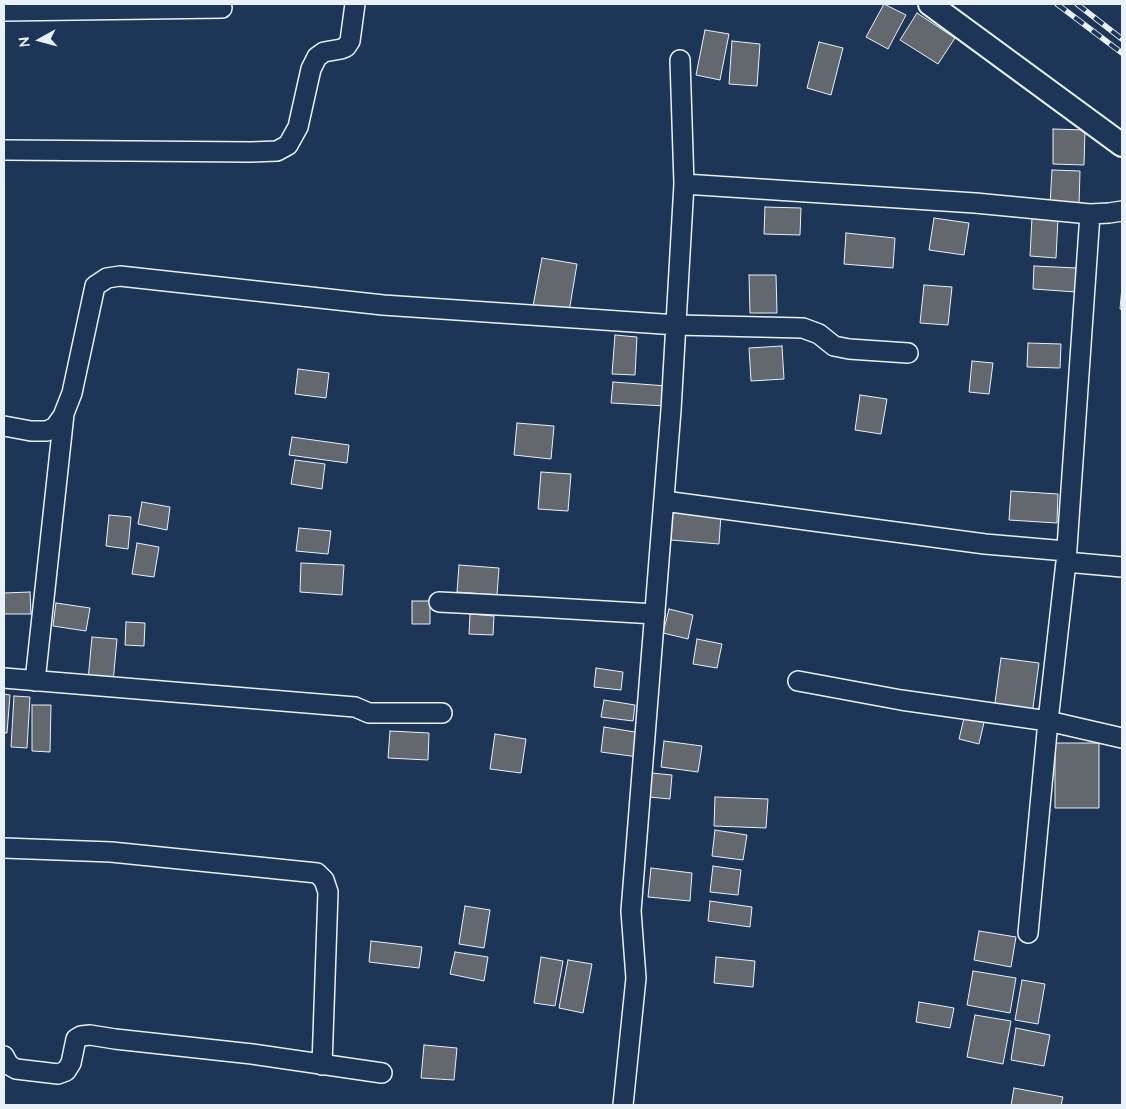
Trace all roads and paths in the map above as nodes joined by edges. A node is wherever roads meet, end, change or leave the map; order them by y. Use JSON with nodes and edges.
{"nodes":[{"id":1,"x":354,"y":4,"type":"edge"},
{"id":2,"x":930,"y":4,"type":"edge"},
{"id":3,"x":222,"y":8,"type":"dead end"},
{"id":4,"x":4,"y":11,"type":"edge"},
{"id":5,"x":680,"y":60,"type":"dead end"},
{"id":6,"x":1122,"y":145,"type":"edge"},
{"id":7,"x":4,"y":150,"type":"edge"},
{"id":8,"x":684,"y":184,"type":"junction"},
{"id":9,"x":1122,"y":212,"type":"edge"},
{"id":10,"x":1090,"y":214,"type":"junction"},
{"id":11,"x":677,"y":325,"type":"junction"},
{"id":12,"x":908,"y":353,"type":"dead end"},
{"id":13,"x":65,"y":410,"type":"junction"},
{"id":14,"x":4,"y":426,"type":"edge"},
{"id":15,"x":664,"y":501,"type":"junction"},
{"id":16,"x":1066,"y":556,"type":"junction"},
{"id":17,"x":1122,"y":567,"type":"edge"},
{"id":18,"x":439,"y":602,"type":"dead end"},
{"id":19,"x":655,"y":614,"type":"junction"},
{"id":20,"x":4,"y":678,"type":"edge"},
{"id":21,"x":35,"y":681,"type":"junction"},
{"id":22,"x":798,"y":681,"type":"dead end"},
{"id":23,"x":442,"y":713,"type":"dead end"},
{"id":24,"x":1048,"y":721,"type":"junction"},
{"id":25,"x":1122,"y":738,"type":"edge"},
{"id":26,"x":4,"y":848,"type":"edge"},
{"id":27,"x":1028,"y":933,"type":"dead end"},
{"id":28,"x":4,"y":1056,"type":"edge"},
{"id":29,"x":322,"y":1065,"type":"junction"},
{"id":30,"x":382,"y":1073,"type":"dead end"},
{"id":31,"x":623,"y":1105,"type":"edge"}],
"edges":[{"from":1,"to":7,"type":"street"},
{"from":2,"to":6,"type":"street"},
{"from":3,"to":4,"type":"street"},
{"from":5,"to":8,"type":"street"},
{"from":8,"to":10,"type":"street"},
{"from":8,"to":11,"type":"street"},
{"from":9,"to":10,"type":"street"},
{"from":10,"to":16,"type":"street"},
{"from":11,"to":12,"type":"street"},
{"from":11,"to":13,"type":"street"},
{"from":11,"to":15,"type":"street"},
{"from":13,"to":14,"type":"street"},
{"from":13,"to":21,"type":"street"},
{"from":15,"to":16,"type":"street"},
{"from":15,"to":19,"type":"street"},
{"from":16,"to":17,"type":"street"},
{"from":16,"to":24,"type":"street"},
{"from":18,"to":19,"type":"street"},
{"from":19,"to":31,"type":"street"},
{"from":20,"to":21,"type":"street"},
{"from":21,"to":23,"type":"street"},
{"from":22,"to":24,"type":"street"},
{"from":24,"to":25,"type":"street"},
{"from":24,"to":27,"type":"street"},
{"from":26,"to":29,"type":"street"},
{"from":28,"to":29,"type":"street"},
{"from":29,"to":30,"type":"street"}]}
